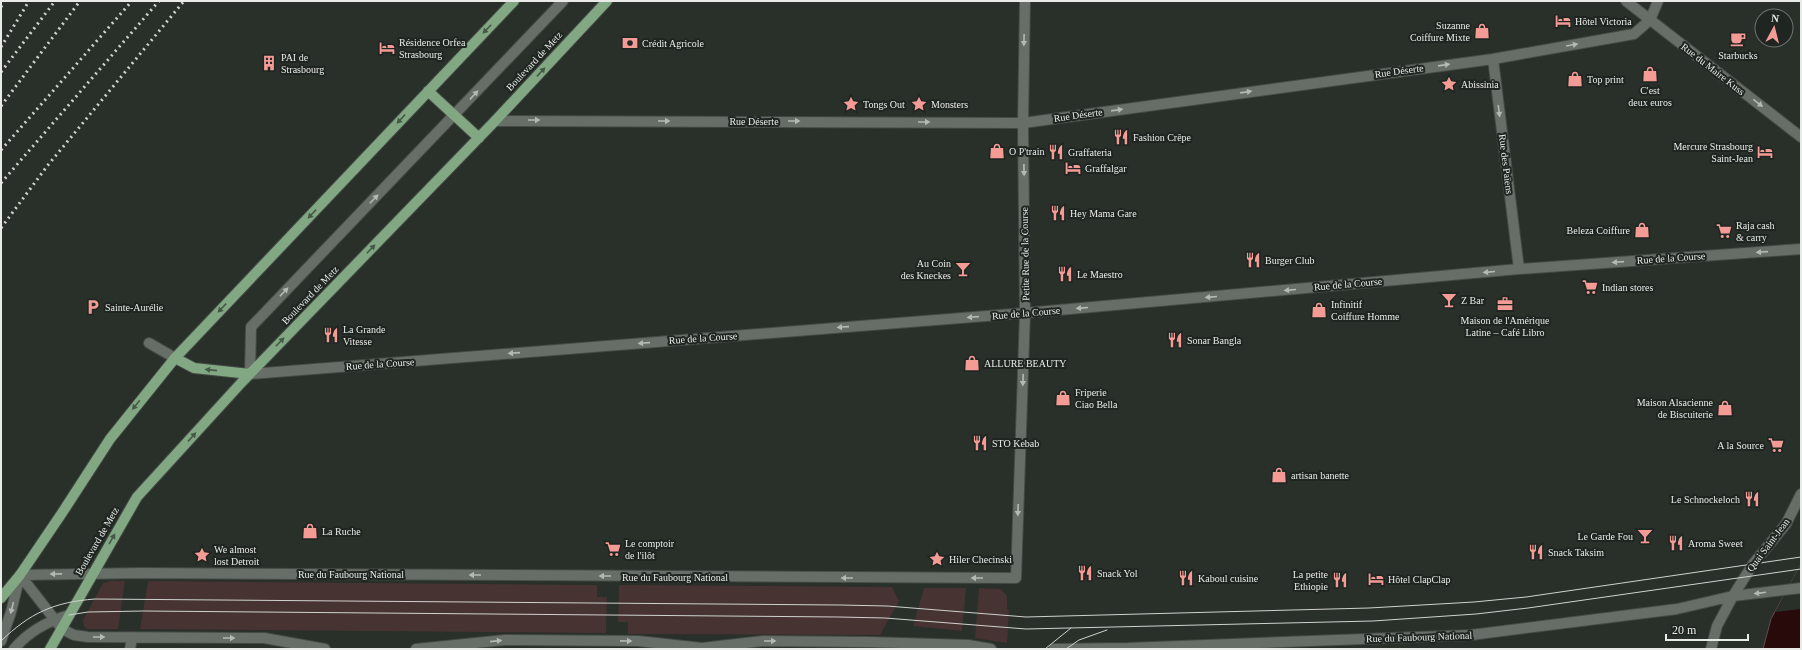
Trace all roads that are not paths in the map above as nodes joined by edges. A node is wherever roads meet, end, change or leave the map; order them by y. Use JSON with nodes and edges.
{"nodes":[{"id":1,"x":514,"y":1,"type":"edge"},
{"id":2,"x":563,"y":1,"type":"edge"},
{"id":3,"x":607,"y":1,"type":"edge"},
{"id":4,"x":1025,"y":1,"type":"edge"},
{"id":5,"x":1626,"y":1,"type":"edge"},
{"id":6,"x":1658,"y":1,"type":"edge"},
{"id":7,"x":1650,"y":20,"type":"junction"},
{"id":8,"x":1493,"y":59,"type":"junction"},
{"id":9,"x":428,"y":91,"type":"junction"},
{"id":10,"x":455,"y":116,"type":"junction"},
{"id":11,"x":495,"y":121,"type":"junction"},
{"id":12,"x":1023,"y":123,"type":"junction"},
{"id":13,"x":1801,"y":137,"type":"edge"},
{"id":14,"x":479,"y":138,"type":"junction"},
{"id":15,"x":1801,"y":249,"type":"edge"},
{"id":16,"x":1519,"y":269,"type":"junction"},
{"id":17,"x":1025,"y":313,"type":"junction"},
{"id":18,"x":149,"y":343,"type":"dead end"},
{"id":19,"x":175,"y":358,"type":"junction"},
{"id":20,"x":250,"y":374,"type":"junction"},
{"id":21,"x":1801,"y":494,"type":"edge"},
{"id":22,"x":92,"y":573,"type":"junction"},
{"id":23,"x":20,"y":575,"type":"junction"},
{"id":24,"x":1016,"y":578,"type":"joint"},
{"id":25,"x":1801,"y":588,"type":"edge"},
{"id":26,"x":1733,"y":596,"type":"junction"},
{"id":27,"x":1,"y":598,"type":"edge"},
{"id":28,"x":70,"y":615,"type":"junction"},
{"id":29,"x":54,"y":619,"type":"junction"},
{"id":30,"x":62,"y":629,"type":"junction"},
{"id":31,"x":132,"y":638,"type":"junction"},
{"id":32,"x":1,"y":641,"type":"edge"},
{"id":33,"x":868,"y":645,"type":"edge"},
{"id":34,"x":728,"y":647,"type":"edge"},
{"id":35,"x":14,"y":649,"type":"edge"},
{"id":36,"x":50,"y":649,"type":"edge"},
{"id":37,"x":130,"y":649,"type":"edge"},
{"id":38,"x":325,"y":649,"type":"edge"},
{"id":39,"x":416,"y":649,"type":"edge"},
{"id":40,"x":990,"y":649,"type":"edge"},
{"id":41,"x":1054,"y":649,"type":"edge"},
{"id":42,"x":1711,"y":649,"type":"edge"}],
"edges":[{"from":1,"to":9,"type":"main road","one_way":true},
{"from":10,"to":2,"type":"street","one_way":true},
{"from":11,"to":3,"type":"main road","name":"Boulevard de Metz","one_way":true},
{"from":4,"to":12,"type":"street","name":"Petite Rue de la Course","one_way":true},
{"from":5,"to":7,"type":"street","name":"Rue du Maire Kuss"},
{"from":6,"to":7,"type":"street"},
{"from":8,"to":7,"type":"street","name":"Rue Déserte","one_way":true},
{"from":7,"to":13,"type":"street","name":"Rue du Maire Kuss","one_way":true},
{"from":12,"to":8,"type":"street","name":"Rue Déserte","one_way":true},
{"from":8,"to":16,"type":"street","name":"Rue des Païens","one_way":true},
{"from":9,"to":10,"type":"main road"},
{"from":9,"to":19,"type":"main road","one_way":true},
{"from":10,"to":14,"type":"main road"},
{"from":20,"to":10,"type":"street","one_way":true},
{"from":11,"to":12,"type":"street","name":"Rue Déserte","one_way":true},
{"from":11,"to":14,"type":"main road","name":"Boulevard de Metz"},
{"from":12,"to":17,"type":"street","name":"Petite Rue de la Course","one_way":true},
{"from":20,"to":14,"type":"main road","name":"Boulevard de Metz","one_way":true},
{"from":15,"to":16,"type":"street","name":"Rue de la Course","one_way":true},
{"from":16,"to":17,"type":"street","name":"Rue de la Course","one_way":true},
{"from":17,"to":20,"type":"street","name":"Rue de la Course","one_way":true},
{"from":17,"to":24,"type":"street","name":"Petite Rue de la Course","one_way":true},
{"from":18,"to":19,"type":"street"},
{"from":20,"to":19,"type":"main road","one_way":true},
{"from":19,"to":23,"type":"main road","one_way":true},
{"from":22,"to":20,"type":"main road","name":"Boulevard de Metz","one_way":true},
{"from":21,"to":26,"type":"street","name":"Quai Saint-Jean"},
{"from":22,"to":23,"type":"street","name":"Rue du Faubourg National","one_way":true},
{"from":24,"to":22,"type":"street","name":"Rue du Faubourg National","one_way":true},
{"from":22,"to":28,"type":"main road","name":"Boulevard de Metz"},
{"from":23,"to":27,"type":"main road"},
{"from":23,"to":29,"type":"street"},
{"from":23,"to":32,"type":"street","one_way":true},
{"from":25,"to":26,"type":"street","name":"Rue du Faubourg National","one_way":true},
{"from":26,"to":41,"type":"street","name":"Rue du Faubourg National"},
{"from":26,"to":42,"type":"street","name":"Quai Saint-Jean"},
{"from":28,"to":29,"type":"street"},
{"from":28,"to":30,"type":"main road","name":"Boulevard de Metz"},
{"from":29,"to":30,"type":"street"},
{"from":29,"to":35,"type":"street"},
{"from":30,"to":31,"type":"street","one_way":true},
{"from":30,"to":36,"type":"main road","name":"Boulevard de Metz"},
{"from":31,"to":37,"type":"street"},
{"from":31,"to":38,"type":"street","one_way":true},
{"from":34,"to":33,"type":"street","one_way":true},
{"from":33,"to":40,"type":"street"},
{"from":39,"to":34,"type":"street","one_way":true}]}
